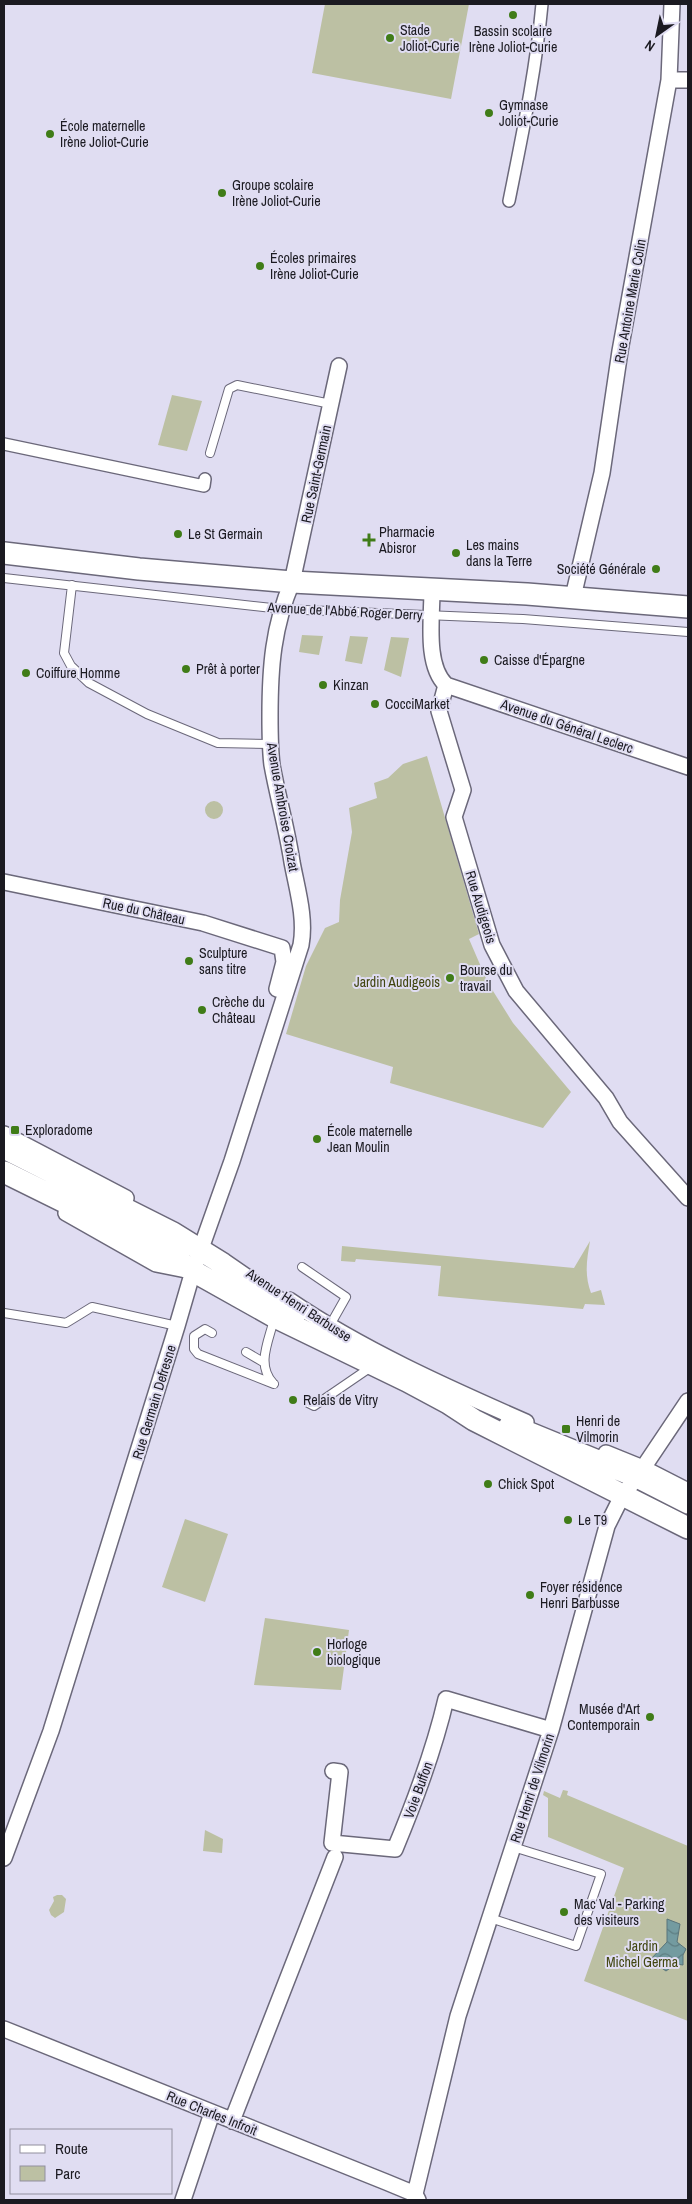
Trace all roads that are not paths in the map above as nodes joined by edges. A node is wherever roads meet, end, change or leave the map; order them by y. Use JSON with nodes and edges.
{"nodes":[{"id":1,"x":542,"y":4,"type":"edge"},
{"id":2,"x":672,"y":4,"type":"edge"},
{"id":3,"x":668,"y":80,"type":"junction"},
{"id":4,"x":688,"y":80,"type":"edge"},
{"id":5,"x":509,"y":201,"type":"dead end"},
{"id":6,"x":339,"y":366,"type":"dead end"},
{"id":7,"x":331,"y":404,"type":"junction"},
{"id":8,"x":4,"y":444,"type":"edge"},
{"id":9,"x":210,"y":453,"type":"dead end"},
{"id":10,"x":205,"y":480,"type":"dead end"},
{"id":11,"x":4,"y":553,"type":"edge"},
{"id":12,"x":4,"y":578,"type":"edge"},
{"id":13,"x":292,"y":582,"type":"junction"},
{"id":14,"x":72,"y":586,"type":"junction"},
{"id":15,"x":432,"y":590,"type":"junction"},
{"id":16,"x":573,"y":597,"type":"junction"},
{"id":17,"x":688,"y":607,"type":"edge"},
{"id":18,"x":281,"y":609,"type":"junction"},
{"id":19,"x":432,"y":616,"type":"junction"},
{"id":20,"x":688,"y":632,"type":"edge"},
{"id":21,"x":446,"y":685,"type":"junction"},
{"id":22,"x":270,"y":744,"type":"junction"},
{"id":23,"x":688,"y":767,"type":"edge"},
{"id":24,"x":4,"y":882,"type":"edge"},
{"id":25,"x":302,"y":939,"type":"junction"},
{"id":26,"x":282,"y":948,"type":"junction"},
{"id":27,"x":279,"y":1010,"type":"junction"},
{"id":28,"x":4,"y":1134,"type":"edge"},
{"id":29,"x":4,"y":1148,"type":"edge"},
{"id":30,"x":4,"y":1172,"type":"edge"},
{"id":31,"x":4,"y":1182,"type":"edge"},
{"id":32,"x":688,"y":1198,"type":"edge"},
{"id":33,"x":202,"y":1245,"type":"junction"},
{"id":34,"x":302,"y":1267,"type":"dead end"},
{"id":35,"x":193,"y":1271,"type":"junction"},
{"id":36,"x":4,"y":1312,"type":"edge"},
{"id":37,"x":275,"y":1317,"type":"junction"},
{"id":38,"x":177,"y":1326,"type":"junction"},
{"id":39,"x":212,"y":1333,"type":"dead end"},
{"id":40,"x":326,"y":1333,"type":"junction"},
{"id":41,"x":246,"y":1352,"type":"dead end"},
{"id":42,"x":263,"y":1362,"type":"junction"},
{"id":43,"x":374,"y":1364,"type":"junction"},
{"id":44,"x":688,"y":1401,"type":"edge"},
{"id":45,"x":308,"y":1403,"type":"dead end"},
{"id":46,"x":448,"y":1403,"type":"junction"},
{"id":47,"x":640,"y":1473,"type":"junction"},
{"id":48,"x":688,"y":1491,"type":"edge"},
{"id":49,"x":622,"y":1496,"type":"junction"},
{"id":50,"x":688,"y":1503,"type":"edge"},
{"id":51,"x":688,"y":1528,"type":"edge"},
{"id":52,"x":688,"y":1538,"type":"edge"},
{"id":53,"x":551,"y":1730,"type":"junction"},
{"id":54,"x":334,"y":1771,"type":"dead end"},
{"id":55,"x":514,"y":1847,"type":"junction"},
{"id":56,"x":335,"y":1857,"type":"dead end"},
{"id":57,"x":4,"y":1858,"type":"edge"},
{"id":58,"x":490,"y":1918,"type":"junction"},
{"id":59,"x":4,"y":2029,"type":"edge"},
{"id":60,"x":212,"y":2113,"type":"junction"},
{"id":61,"x":232,"y":2121,"type":"junction"},
{"id":62,"x":416,"y":2197,"type":"edge"},
{"id":63,"x":182,"y":2200,"type":"edge"}],
"edges":[{"from":1,"to":5,"type":"street"},
{"from":2,"to":3,"type":"street","name":"Rue Antoine Marie Colin"},
{"from":3,"to":4,"type":"street"},
{"from":3,"to":16,"type":"street","name":"Rue Antoine Marie Colin"},
{"from":6,"to":7,"type":"street","name":"Rue Saint-Germain"},
{"from":7,"to":9,"type":"lane"},
{"from":7,"to":13,"type":"street","name":"Rue Saint-Germain"},
{"from":8,"to":10,"type":"street"},
{"from":11,"to":13,"type":"main road","name":"Avenue de l'Abbé Roger Derry"},
{"from":12,"to":14,"type":"lane","name":"Avenue de l'Abbé Roger Derry"},
{"from":13,"to":15,"type":"main road","name":"Avenue de l'Abbé Roger Derry"},
{"from":13,"to":18,"type":"street","name":"Avenue Ambroise Croizat"},
{"from":14,"to":18,"type":"lane","name":"Avenue de l'Abbé Roger Derry"},
{"from":14,"to":22,"type":"lane"},
{"from":15,"to":16,"type":"main road","name":"Avenue de l'Abbé Roger Derry"},
{"from":15,"to":19,"type":"street"},
{"from":16,"to":17,"type":"main road","name":"Avenue de l'Abbé Roger Derry"},
{"from":18,"to":19,"type":"lane","name":"Avenue de l'Abbé Roger Derry"},
{"from":18,"to":22,"type":"street","name":"Avenue Ambroise Croizat"},
{"from":19,"to":20,"type":"lane","name":"Avenue de l'Abbé Roger Derry"},
{"from":19,"to":21,"type":"street"},
{"from":21,"to":23,"type":"street","name":"Avenue du Général Leclerc"},
{"from":21,"to":32,"type":"street","name":"Rue Audigeois"},
{"from":22,"to":25,"type":"street","name":"Avenue Ambroise Croizat"},
{"from":24,"to":26,"type":"street","name":"Rue du Château"},
{"from":25,"to":26,"type":"street"},
{"from":25,"to":27,"type":"street","name":"Rue Germain Defresne"},
{"from":26,"to":27,"type":"street"},
{"from":27,"to":33,"type":"street","name":"Rue Germain Defresne"},
{"from":28,"to":33,"type":"street","name":"Avenue Henri Barbusse"},
{"from":29,"to":33,"type":"main road","name":"Avenue Henri Barbusse"},
{"from":30,"to":35,"type":"main road","name":"Avenue Henri Barbusse"},
{"from":31,"to":35,"type":"street","name":"Avenue Henri Barbusse"},
{"from":33,"to":35,"type":"street","name":"Rue Germain Defresne"},
{"from":33,"to":40,"type":"main road","name":"Avenue Henri Barbusse"},
{"from":34,"to":40,"type":"lane"},
{"from":35,"to":37,"type":"main road","name":"Avenue Henri Barbusse"},
{"from":35,"to":38,"type":"street","name":"Rue Germain Defresne"},
{"from":36,"to":38,"type":"lane"},
{"from":37,"to":40,"type":"main road","name":"Avenue Henri Barbusse"},
{"from":37,"to":42,"type":"lane"},
{"from":38,"to":57,"type":"street","name":"Rue Germain Defresne"},
{"from":39,"to":42,"type":"lane"},
{"from":40,"to":43,"type":"main road","name":"Avenue Henri Barbusse"},
{"from":40,"to":47,"type":"street","name":"Avenue Henri Barbusse"},
{"from":41,"to":42,"type":"lane"},
{"from":43,"to":45,"type":"lane"},
{"from":43,"to":46,"type":"main road","name":"Avenue Henri Barbusse"},
{"from":44,"to":47,"type":"street","name":"Rue Henri de Vilmorin"},
{"from":46,"to":47,"type":"main road","name":"Avenue Henri Barbusse"},
{"from":46,"to":49,"type":"main road","name":"Avenue Henri Barbusse"},
{"from":47,"to":48,"type":"street","name":"Avenue Henri Barbusse"},
{"from":47,"to":49,"type":"street","name":"Rue Henri de Vilmorin"},
{"from":47,"to":50,"type":"main road","name":"Avenue Henri Barbusse"},
{"from":49,"to":51,"type":"main road","name":"Avenue Henri Barbusse"},
{"from":49,"to":52,"type":"street","name":"Avenue Henri Barbusse"},
{"from":49,"to":53,"type":"street","name":"Rue Henri de Vilmorin"},
{"from":53,"to":54,"type":"street","name":"Voie Buffon"},
{"from":53,"to":55,"type":"street","name":"Rue Henri de Vilmorin"},
{"from":55,"to":58,"type":"street","name":"Rue Henri de Vilmorin"},
{"from":55,"to":58,"type":"lane"},
{"from":56,"to":61,"type":"street"},
{"from":58,"to":62,"type":"street","name":"Rue Henri de Vilmorin"},
{"from":59,"to":60,"type":"street","name":"Rue Charles Infroit"},
{"from":60,"to":61,"type":"street","name":"Rue Charles Infroit"},
{"from":60,"to":63,"type":"street"},
{"from":61,"to":62,"type":"street","name":"Rue Charles Infroit"}]}
